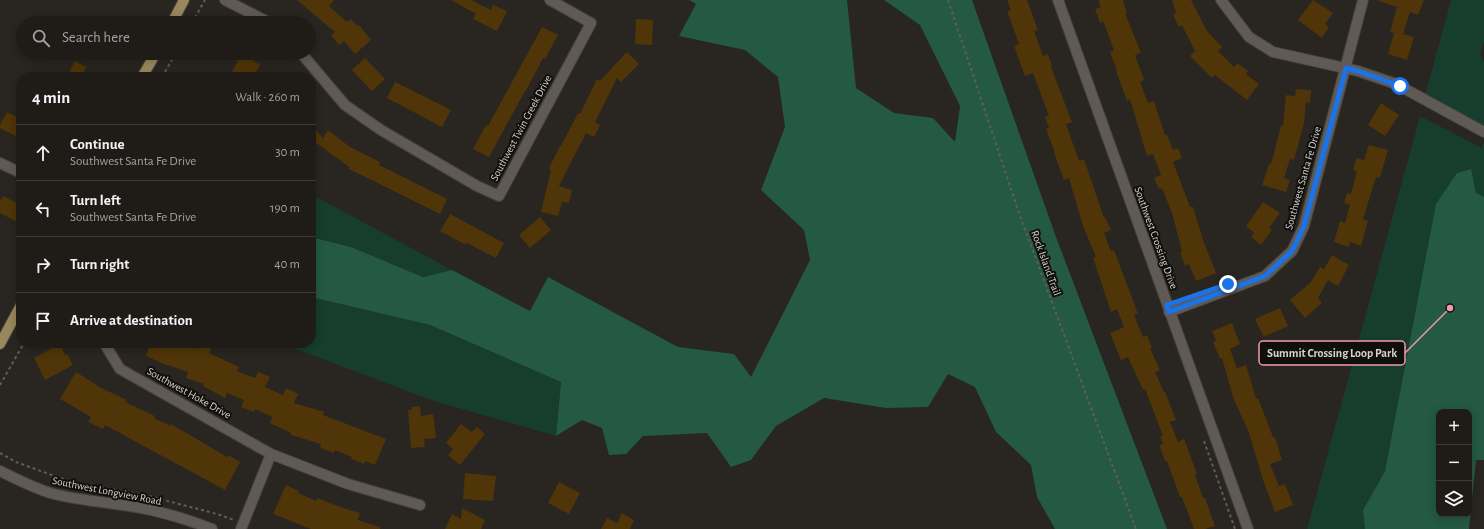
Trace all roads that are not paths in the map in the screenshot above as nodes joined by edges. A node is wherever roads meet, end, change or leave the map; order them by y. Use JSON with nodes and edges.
{"nodes":[{"id":1,"x":184,"y":0,"type":"edge"},
{"id":2,"x":225,"y":0,"type":"edge"},
{"id":3,"x":550,"y":0,"type":"edge"},
{"id":4,"x":1058,"y":0,"type":"edge"},
{"id":5,"x":1221,"y":0,"type":"edge"},
{"id":6,"x":1363,"y":0,"type":"edge"},
{"id":7,"x":176,"y":16,"type":"edge"},
{"id":8,"x":256,"y":16,"type":"edge"},
{"id":9,"x":152,"y":60,"type":"edge"},
{"id":10,"x":307,"y":60,"type":"edge"},
{"id":11,"x":1346,"y":68,"type":"junction"},
{"id":12,"x":145,"y":72,"type":"edge"},
{"id":13,"x":1484,"y":132,"type":"edge"},
{"id":14,"x":0,"y":162,"type":"edge"},
{"id":15,"x":16,"y":170,"type":"edge"},
{"id":16,"x":1169,"y":312,"type":"junction"},
{"id":17,"x":16,"y":314,"type":"edge"},
{"id":18,"x":0,"y":344,"type":"edge"},
{"id":19,"x":107,"y":348,"type":"edge"},
{"id":20,"x":271,"y":454,"type":"junction"},
{"id":21,"x":0,"y":471,"type":"edge"},
{"id":22,"x":420,"y":505,"type":"dead end"},
{"id":23,"x":242,"y":526,"type":"edge"},
{"id":24,"x":212,"y":529,"type":"edge"},
{"id":25,"x":1248,"y":529,"type":"edge"}],
"edges":[{"from":1,"to":7,"type":"main road"},
{"from":2,"to":8,"type":"street"},
{"from":3,"to":10,"type":"street","name":"Southwest Twin Creek Drive"},
{"from":4,"to":16,"type":"street","name":"Southwest Crossing Drive"},
{"from":5,"to":11,"type":"street"},
{"from":6,"to":11,"type":"street","name":"Southwest Santa Fe Drive"},
{"from":9,"to":12,"type":"main road"},
{"from":11,"to":13,"type":"street"},
{"from":11,"to":16,"type":"street","name":"Southwest Santa Fe Drive"},
{"from":14,"to":15,"type":"street"},
{"from":16,"to":25,"type":"street","name":"Southwest Crossing Drive"},
{"from":17,"to":18,"type":"main road"},
{"from":19,"to":20,"type":"street","name":"Southwest Hoke Drive"},
{"from":20,"to":22,"type":"street","name":"Southwest Hoke Drive"},
{"from":20,"to":23,"type":"street"},
{"from":21,"to":24,"type":"street","name":"Southwest Longview Road"}]}
